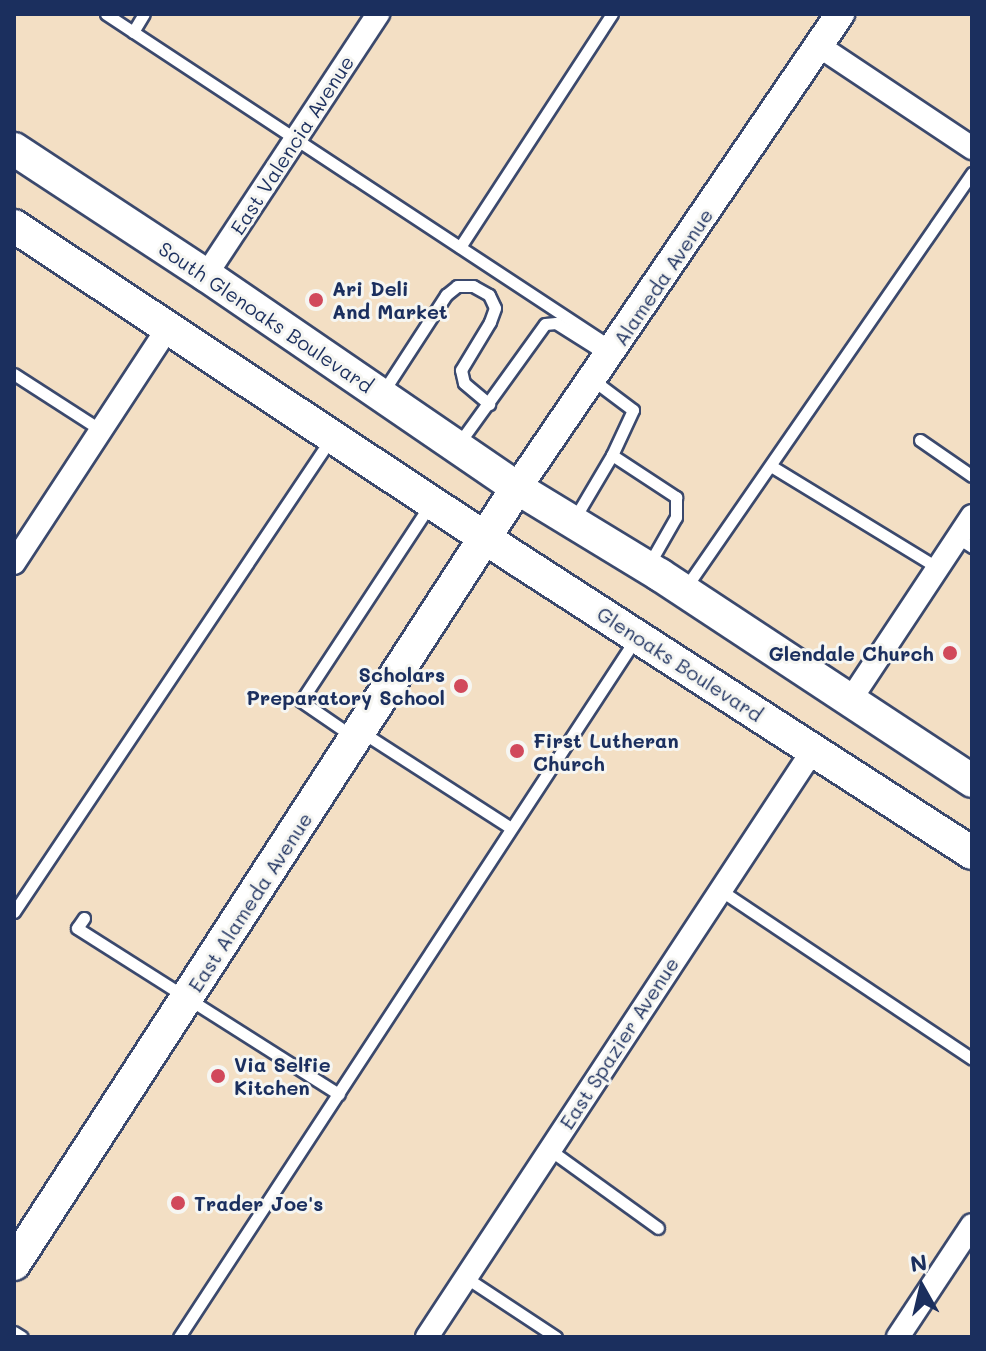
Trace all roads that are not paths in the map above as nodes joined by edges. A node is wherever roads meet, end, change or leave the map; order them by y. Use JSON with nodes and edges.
{"nodes":[{"id":1,"x":106,"y":14,"type":"edge"},
{"id":2,"x":144,"y":14,"type":"edge"},
{"id":3,"x":378,"y":14,"type":"edge"},
{"id":4,"x":612,"y":14,"type":"edge"},
{"id":5,"x":840,"y":14,"type":"edge"},
{"id":6,"x":133,"y":32,"type":"junction"},
{"id":7,"x":819,"y":46,"type":"junction"},
{"id":8,"x":296,"y":139,"type":"junction"},
{"id":9,"x":972,"y":148,"type":"edge"},
{"id":10,"x":14,"y":149,"type":"edge"},
{"id":11,"x":972,"y":173,"type":"edge"},
{"id":12,"x":14,"y":226,"type":"edge"},
{"id":13,"x":463,"y":249,"type":"junction"},
{"id":14,"x":206,"y":275,"type":"junction"},
{"id":15,"x":167,"y":329,"type":"junction"},
{"id":16,"x":612,"y":353,"type":"junction"},
{"id":17,"x":14,"y":374,"type":"edge"},
{"id":18,"x":593,"y":380,"type":"junction"},
{"id":19,"x":381,"y":395,"type":"junction"},
{"id":20,"x":489,"y":404,"type":"junction"},
{"id":21,"x":101,"y":430,"type":"junction"},
{"id":22,"x":331,"y":438,"type":"junction"},
{"id":23,"x":920,"y":440,"type":"dead end"},
{"id":24,"x":456,"y":446,"type":"junction"},
{"id":25,"x":612,"y":455,"type":"junction"},
{"id":26,"x":771,"y":466,"type":"junction"},
{"id":27,"x":972,"y":476,"type":"edge"},
{"id":28,"x":517,"y":488,"type":"junction"},
{"id":29,"x":431,"y":503,"type":"junction"},
{"id":30,"x":972,"y":516,"type":"edge"},
{"id":31,"x":572,"y":522,"type":"junction"},
{"id":32,"x":486,"y":539,"type":"junction"},
{"id":33,"x":965,"y":542,"type":"edge"},
{"id":34,"x":14,"y":563,"type":"edge"},
{"id":35,"x":648,"y":567,"type":"junction"},
{"id":36,"x":938,"y":568,"type":"junction"},
{"id":37,"x":684,"y":590,"type":"junction"},
{"id":38,"x":637,"y":637,"type":"junction"},
{"id":39,"x":849,"y":702,"type":"junction"},
{"id":40,"x":359,"y":735,"type":"junction"},
{"id":41,"x":813,"y":750,"type":"junction"},
{"id":42,"x":972,"y":781,"type":"edge"},
{"id":43,"x":511,"y":828,"type":"junction"},
{"id":44,"x":972,"y":853,"type":"edge"},
{"id":45,"x":720,"y":889,"type":"junction"},
{"id":46,"x":14,"y":912,"type":"edge"},
{"id":47,"x":84,"y":918,"type":"dead end"},
{"id":48,"x":186,"y":1000,"type":"junction"},
{"id":49,"x":972,"y":1059,"type":"edge"},
{"id":50,"x":339,"y":1094,"type":"junction"},
{"id":51,"x":550,"y":1150,"type":"junction"},
{"id":52,"x":972,"y":1225,"type":"edge"},
{"id":53,"x":658,"y":1228,"type":"dead end"},
{"id":54,"x":14,"y":1264,"type":"edge"},
{"id":55,"x":465,"y":1277,"type":"junction"},
{"id":56,"x":14,"y":1332,"type":"edge"},
{"id":57,"x":22,"y":1337,"type":"edge"},
{"id":58,"x":179,"y":1337,"type":"edge"},
{"id":59,"x":427,"y":1337,"type":"edge"},
{"id":60,"x":556,"y":1337,"type":"edge"},
{"id":61,"x":898,"y":1337,"type":"edge"}],
"edges":[{"from":1,"to":6,"type":"lane"},
{"from":2,"to":6,"type":"lane"},
{"from":3,"to":8,"type":"street","name":"East Valencia Avenue"},
{"from":4,"to":13,"type":"lane"},
{"from":5,"to":7,"type":"street","name":"Alameda Avenue"},
{"from":6,"to":8,"type":"lane"},
{"from":7,"to":9,"type":"street"},
{"from":7,"to":16,"type":"street","name":"Alameda Avenue"},
{"from":8,"to":13,"type":"lane"},
{"from":8,"to":14,"type":"street","name":"East Valencia Avenue"},
{"from":10,"to":14,"type":"main road","name":"South Glenoaks Boulevard"},
{"from":11,"to":26,"type":"lane"},
{"from":12,"to":15,"type":"main road"},
{"from":13,"to":16,"type":"lane"},
{"from":14,"to":19,"type":"main road","name":"South Glenoaks Boulevard"},
{"from":15,"to":21,"type":"street"},
{"from":15,"to":22,"type":"main road"},
{"from":16,"to":18,"type":"street","name":"Alameda Avenue"},
{"from":16,"to":20,"type":"lane"},
{"from":17,"to":21,"type":"lane"},
{"from":18,"to":25,"type":"lane"},
{"from":18,"to":28,"type":"street","name":"Alameda Avenue"},
{"from":19,"to":20,"type":"lane"},
{"from":19,"to":24,"type":"main road","name":"South Glenoaks Boulevard"},
{"from":20,"to":24,"type":"lane"},
{"from":21,"to":34,"type":"street"},
{"from":22,"to":29,"type":"main road","name":"Glenoaks Boulevard"},
{"from":22,"to":46,"type":"lane"},
{"from":23,"to":27,"type":"lane"},
{"from":24,"to":28,"type":"main road","name":"South Glenoaks Boulevard"},
{"from":25,"to":31,"type":"lane"},
{"from":25,"to":35,"type":"lane"},
{"from":26,"to":36,"type":"lane"},
{"from":26,"to":37,"type":"lane"},
{"from":28,"to":31,"type":"main road"},
{"from":28,"to":32,"type":"main road","name":"Alameda Avenue"},
{"from":29,"to":32,"type":"main road","name":"Glenoaks Boulevard"},
{"from":29,"to":40,"type":"lane"},
{"from":30,"to":33,"type":"street"},
{"from":31,"to":35,"type":"main road"},
{"from":32,"to":38,"type":"main road","name":"Glenoaks Boulevard"},
{"from":32,"to":40,"type":"main road","name":"East Alameda Avenue"},
{"from":33,"to":36,"type":"street"},
{"from":35,"to":37,"type":"main road"},
{"from":36,"to":39,"type":"street"},
{"from":37,"to":39,"type":"main road"},
{"from":38,"to":41,"type":"main road","name":"Glenoaks Boulevard"},
{"from":38,"to":43,"type":"lane"},
{"from":39,"to":42,"type":"main road"},
{"from":40,"to":43,"type":"lane"},
{"from":40,"to":48,"type":"main road","name":"East Alameda Avenue"},
{"from":41,"to":44,"type":"main road","name":"Glenoaks Boulevard"},
{"from":41,"to":45,"type":"street","name":"East Spazier Avenue"},
{"from":43,"to":50,"type":"lane"},
{"from":45,"to":49,"type":"lane"},
{"from":45,"to":51,"type":"street","name":"East Spazier Avenue"},
{"from":47,"to":48,"type":"lane"},
{"from":48,"to":50,"type":"lane"},
{"from":48,"to":54,"type":"main road","name":"East Alameda Avenue"},
{"from":50,"to":58,"type":"lane"},
{"from":51,"to":53,"type":"lane"},
{"from":51,"to":55,"type":"street","name":"East Spazier Avenue"},
{"from":52,"to":61,"type":"street"},
{"from":55,"to":59,"type":"street","name":"East Spazier Avenue"},
{"from":55,"to":60,"type":"lane"},
{"from":56,"to":57,"type":"lane"}]}
